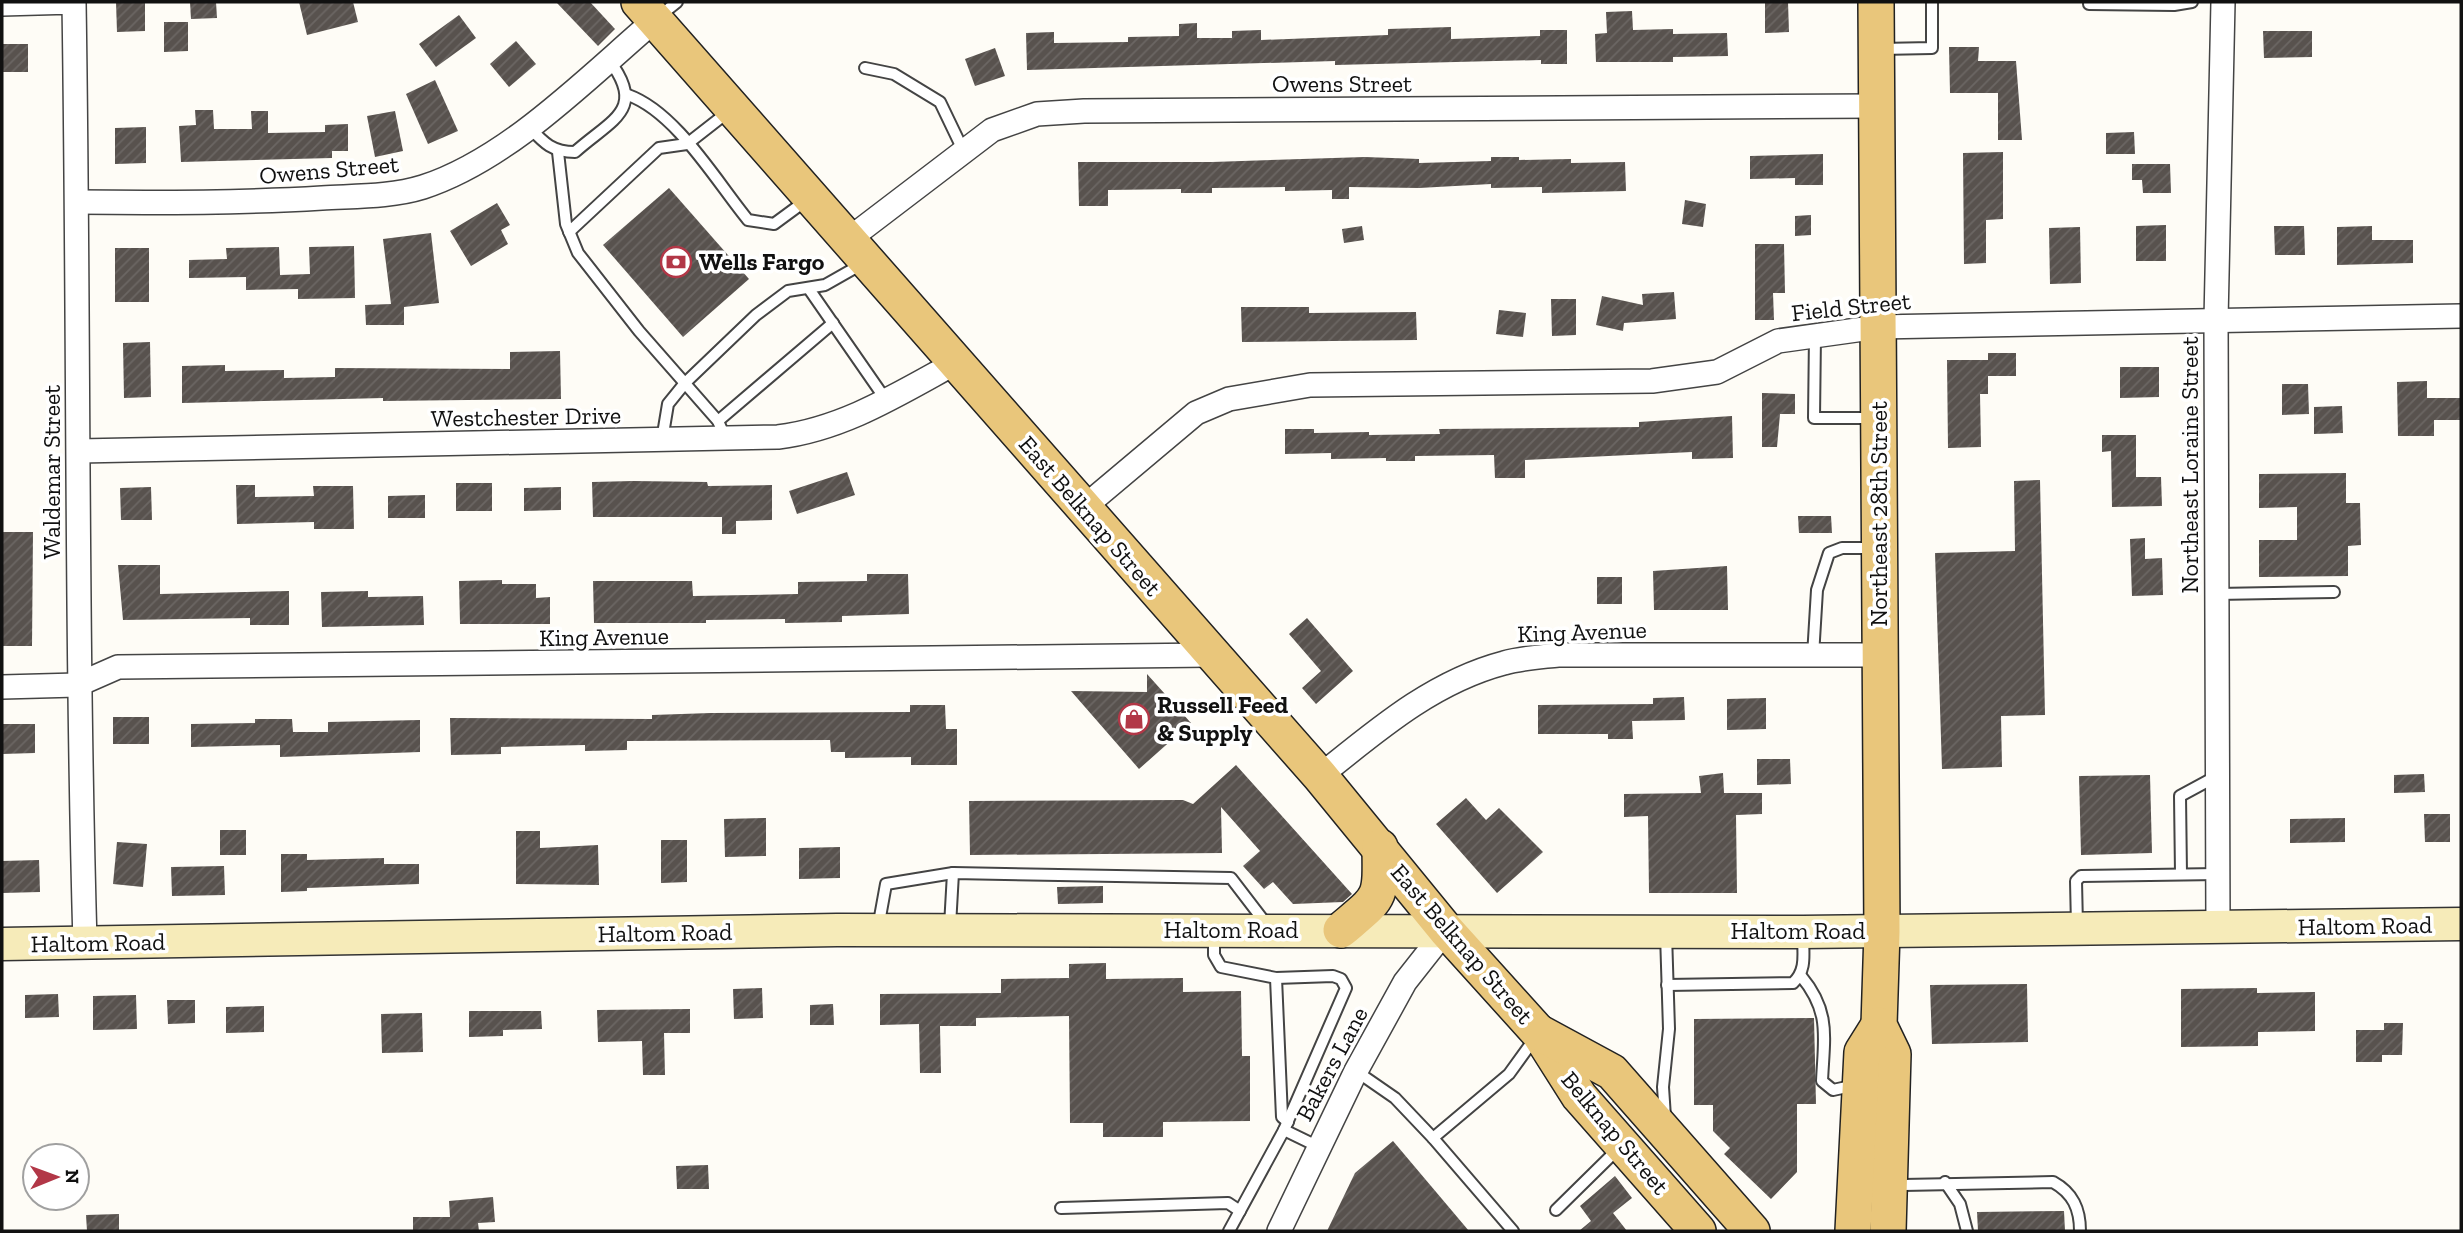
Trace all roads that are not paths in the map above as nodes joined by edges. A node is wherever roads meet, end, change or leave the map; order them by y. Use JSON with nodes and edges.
{"nodes":[{"id":1,"x":74,"y":2,"type":"edge"},
{"id":2,"x":1876,"y":2,"type":"edge"},
{"id":3,"x":1932,"y":2,"type":"edge"},
{"id":4,"x":2192,"y":2,"type":"edge"},
{"id":5,"x":2223,"y":2,"type":"edge"},
{"id":6,"x":2,"y":4,"type":"edge"},
{"id":7,"x":2089,"y":5,"type":"dead end"},
{"id":8,"x":657,"y":8,"type":"edge"},
{"id":9,"x":1877,"y":49,"type":"junction"},
{"id":10,"x":609,"y":60,"type":"junction"},
{"id":11,"x":865,"y":68,"type":"dead end"},
{"id":12,"x":628,"y":95,"type":"junction"},
{"id":13,"x":1875,"y":106,"type":"junction"},
{"id":14,"x":733,"y":108,"type":"junction"},
{"id":15,"x":529,"y":127,"type":"junction"},
{"id":16,"x":687,"y":144,"type":"junction"},
{"id":17,"x":558,"y":152,"type":"junction"},
{"id":18,"x":964,"y":152,"type":"junction"},
{"id":19,"x":811,"y":196,"type":"junction"},
{"id":20,"x":77,"y":202,"type":"junction"},
{"id":21,"x":569,"y":232,"type":"junction"},
{"id":22,"x":858,"y":250,"type":"junction"},
{"id":23,"x":810,"y":289,"type":"junction"},
{"id":24,"x":2461,"y":316,"type":"edge"},
{"id":25,"x":2216,"y":320,"type":"junction"},
{"id":26,"x":833,"y":323,"type":"junction"},
{"id":27,"x":1878,"y":327,"type":"junction"},
{"id":28,"x":1815,"y":335,"type":"junction"},
{"id":29,"x":957,"y":362,"type":"junction"},
{"id":30,"x":685,"y":383,"type":"junction"},
{"id":31,"x":886,"y":400,"type":"junction"},
{"id":32,"x":1878,"y":418,"type":"junction"},
{"id":33,"x":722,"y":429,"type":"junction"},
{"id":34,"x":662,"y":440,"type":"junction"},
{"id":35,"x":79,"y":451,"type":"junction"},
{"id":36,"x":1083,"y":508,"type":"junction"},
{"id":37,"x":1879,"y":548,"type":"junction"},
{"id":38,"x":2334,"y":592,"type":"dead end"},
{"id":39,"x":2217,"y":594,"type":"junction"},
{"id":40,"x":1210,"y":655,"type":"junction"},
{"id":41,"x":1880,"y":655,"type":"junction"},
{"id":42,"x":1813,"y":656,"type":"junction"},
{"id":43,"x":77,"y":685,"type":"junction"},
{"id":44,"x":2,"y":687,"type":"edge"},
{"id":45,"x":1320,"y":776,"type":"junction"},
{"id":46,"x":2217,"y":776,"type":"junction"},
{"id":47,"x":1380,"y":847,"type":"junction"},
{"id":48,"x":953,"y":873,"type":"junction"},
{"id":49,"x":2181,"y":874,"type":"junction"},
{"id":50,"x":2218,"y":874,"type":"junction"},
{"id":51,"x":2461,"y":924,"type":"edge"},
{"id":52,"x":2218,"y":929,"type":"junction"},
{"id":53,"x":877,"y":930,"type":"junction"},
{"id":54,"x":950,"y":930,"type":"junction"},
{"id":55,"x":1214,"y":930,"type":"junction"},
{"id":56,"x":1271,"y":930,"type":"junction"},
{"id":57,"x":1341,"y":930,"type":"junction"},
{"id":58,"x":1446,"y":930,"type":"junction"},
{"id":59,"x":2077,"y":930,"type":"junction"},
{"id":60,"x":1667,"y":931,"type":"junction"},
{"id":61,"x":1803,"y":932,"type":"junction"},
{"id":62,"x":1882,"y":932,"type":"junction"},
{"id":63,"x":85,"y":943,"type":"junction"},
{"id":64,"x":2,"y":944,"type":"edge"},
{"id":65,"x":1801,"y":976,"type":"junction"},
{"id":66,"x":1276,"y":978,"type":"junction"},
{"id":67,"x":1667,"y":985,"type":"junction"},
{"id":68,"x":1539,"y":1033,"type":"junction"},
{"id":69,"x":1356,"y":1071,"type":"junction"},
{"id":70,"x":1876,"y":1084,"type":"junction"},
{"id":71,"x":1286,"y":1126,"type":"junction"},
{"id":72,"x":1666,"y":1134,"type":"junction"},
{"id":73,"x":1433,"y":1138,"type":"junction"},
{"id":74,"x":1622,"y":1145,"type":"junction"},
{"id":75,"x":1319,"y":1147,"type":"junction"},
{"id":76,"x":1945,"y":1182,"type":"junction"},
{"id":77,"x":1903,"y":1185,"type":"junction"},
{"id":78,"x":1061,"y":1208,"type":"dead end"},
{"id":79,"x":1556,"y":1210,"type":"dead end"},
{"id":80,"x":1240,"y":1211,"type":"junction"},
{"id":81,"x":1853,"y":1225,"type":"edge"},
{"id":82,"x":1895,"y":1228,"type":"edge"},
{"id":83,"x":1229,"y":1231,"type":"edge"},
{"id":84,"x":1279,"y":1231,"type":"edge"},
{"id":85,"x":1513,"y":1231,"type":"edge"},
{"id":86,"x":1698,"y":1231,"type":"edge"},
{"id":87,"x":1752,"y":1231,"type":"edge"},
{"id":88,"x":1967,"y":1231,"type":"edge"},
{"id":89,"x":2080,"y":1231,"type":"edge"}],
"edges":[{"from":1,"to":6,"type":"street"},
{"from":1,"to":20,"type":"street","name":"Waldemar Street"},
{"from":2,"to":9,"type":"main road","name":"Northeast 28th Street"},
{"from":3,"to":9,"type":"lane"},
{"from":4,"to":7,"type":"lane"},
{"from":5,"to":25,"type":"street","name":"Northeast Loraine Street"},
{"from":8,"to":10,"type":"street","name":"Owens Street"},
{"from":8,"to":14,"type":"main road","name":"East Belknap Street"},
{"from":9,"to":13,"type":"main road","name":"Northeast 28th Street"},
{"from":10,"to":12,"type":"lane"},
{"from":10,"to":15,"type":"street","name":"Owens Street"},
{"from":11,"to":18,"type":"lane"},
{"from":12,"to":16,"type":"lane"},
{"from":12,"to":17,"type":"lane"},
{"from":13,"to":18,"type":"street","name":"Owens Street"},
{"from":13,"to":27,"type":"main road","name":"Northeast 28th Street"},
{"from":14,"to":16,"type":"lane"},
{"from":14,"to":19,"type":"main road","name":"East Belknap Street"},
{"from":15,"to":17,"type":"lane"},
{"from":15,"to":20,"type":"street","name":"Owens Street"},
{"from":16,"to":19,"type":"lane"},
{"from":16,"to":21,"type":"lane"},
{"from":17,"to":21,"type":"lane"},
{"from":18,"to":22,"type":"street","name":"Owens Street"},
{"from":19,"to":22,"type":"main road","name":"East Belknap Street"},
{"from":20,"to":35,"type":"street","name":"Waldemar Street"},
{"from":21,"to":30,"type":"lane"},
{"from":22,"to":23,"type":"lane"},
{"from":22,"to":29,"type":"main road","name":"East Belknap Street"},
{"from":23,"to":26,"type":"lane"},
{"from":23,"to":30,"type":"lane"},
{"from":24,"to":25,"type":"street","name":"Field Street"},
{"from":25,"to":27,"type":"street","name":"Field Street"},
{"from":25,"to":39,"type":"street","name":"Northeast Loraine Street"},
{"from":26,"to":31,"type":"lane"},
{"from":26,"to":33,"type":"lane"},
{"from":27,"to":28,"type":"street","name":"Field Street"},
{"from":27,"to":32,"type":"main road","name":"Northeast 28th Street"},
{"from":28,"to":32,"type":"lane"},
{"from":28,"to":36,"type":"street","name":"Field Street"},
{"from":29,"to":31,"type":"street","name":"Westchester Drive"},
{"from":29,"to":36,"type":"main road","name":"East Belknap Street"},
{"from":30,"to":33,"type":"lane"},
{"from":30,"to":34,"type":"lane"},
{"from":31,"to":33,"type":"street","name":"Westchester Drive"},
{"from":32,"to":37,"type":"main road","name":"Northeast 28th Street"},
{"from":33,"to":34,"type":"street","name":"Westchester Drive"},
{"from":34,"to":35,"type":"street","name":"Westchester Drive"},
{"from":35,"to":43,"type":"street","name":"Waldemar Street"},
{"from":36,"to":40,"type":"main road","name":"East Belknap Street"},
{"from":37,"to":41,"type":"main road","name":"Northeast 28th Street"},
{"from":37,"to":42,"type":"lane"},
{"from":38,"to":39,"type":"lane"},
{"from":39,"to":46,"type":"street","name":"Northeast Loraine Street"},
{"from":40,"to":43,"type":"street","name":"King Avenue"},
{"from":40,"to":45,"type":"main road","name":"East Belknap Street"},
{"from":41,"to":42,"type":"street","name":"King Avenue"},
{"from":41,"to":62,"type":"main road","name":"Northeast 28th Street"},
{"from":42,"to":45,"type":"street","name":"King Avenue"},
{"from":43,"to":44,"type":"street","name":"King Avenue"},
{"from":43,"to":63,"type":"street","name":"Waldemar Street"},
{"from":45,"to":47,"type":"main road","name":"East Belknap Street"},
{"from":46,"to":49,"type":"lane"},
{"from":46,"to":50,"type":"street","name":"Northeast Loraine Street"},
{"from":47,"to":57,"type":"main road"},
{"from":47,"to":58,"type":"main road","name":"East Belknap Street"},
{"from":48,"to":53,"type":"lane"},
{"from":48,"to":54,"type":"lane"},
{"from":48,"to":56,"type":"lane"},
{"from":49,"to":50,"type":"lane"},
{"from":49,"to":59,"type":"lane"},
{"from":50,"to":52,"type":"street","name":"Northeast Loraine Street"},
{"from":51,"to":52,"type":"main road","name":"Haltom Road"},
{"from":52,"to":59,"type":"main road","name":"Haltom Road"},
{"from":53,"to":54,"type":"main road","name":"Haltom Road"},
{"from":53,"to":63,"type":"main road","name":"Haltom Road"},
{"from":54,"to":55,"type":"main road","name":"Haltom Road"},
{"from":55,"to":56,"type":"main road","name":"Haltom Road"},
{"from":55,"to":66,"type":"lane"},
{"from":56,"to":57,"type":"main road","name":"Haltom Road"},
{"from":57,"to":58,"type":"main road","name":"Haltom Road"},
{"from":58,"to":60,"type":"main road","name":"Haltom Road"},
{"from":58,"to":68,"type":"main road","name":"East Belknap Street"},
{"from":58,"to":69,"type":"street","name":"Bakers Lane"},
{"from":59,"to":62,"type":"main road","name":"Haltom Road"},
{"from":60,"to":61,"type":"main road","name":"Haltom Road"},
{"from":60,"to":67,"type":"lane"},
{"from":61,"to":62,"type":"main road","name":"Haltom Road"},
{"from":61,"to":65,"type":"lane"},
{"from":62,"to":70,"type":"main road","name":"Northeast 28th Street"},
{"from":63,"to":64,"type":"main road","name":"Haltom Road"},
{"from":65,"to":67,"type":"lane"},
{"from":65,"to":70,"type":"lane"},
{"from":66,"to":71,"type":"lane"},
{"from":66,"to":71,"type":"lane"},
{"from":67,"to":72,"type":"lane"},
{"from":68,"to":72,"type":"main road","name":"Belknap Street"},
{"from":68,"to":73,"type":"lane"},
{"from":68,"to":74,"type":"main road","name":"Belknap Street"},
{"from":69,"to":73,"type":"lane"},
{"from":69,"to":75,"type":"street","name":"Bakers Lane"},
{"from":70,"to":77,"type":"main road"},
{"from":70,"to":81,"type":"main road","name":"Northeast 28th Street"},
{"from":70,"to":82,"type":"main road","name":"Northeast 28th Street"},
{"from":71,"to":75,"type":"lane"},
{"from":71,"to":80,"type":"lane"},
{"from":72,"to":87,"type":"main road","name":"Belknap Street"},
{"from":73,"to":85,"type":"lane"},
{"from":74,"to":79,"type":"lane"},
{"from":74,"to":86,"type":"main road","name":"Belknap Street"},
{"from":75,"to":84,"type":"street","name":"Bakers Lane"},
{"from":76,"to":77,"type":"lane"},
{"from":76,"to":88,"type":"lane"},
{"from":76,"to":89,"type":"lane"},
{"from":77,"to":82,"type":"main road"},
{"from":78,"to":80,"type":"lane"},
{"from":80,"to":83,"type":"lane"},
{"from":81,"to":82,"type":"main road"}]}
